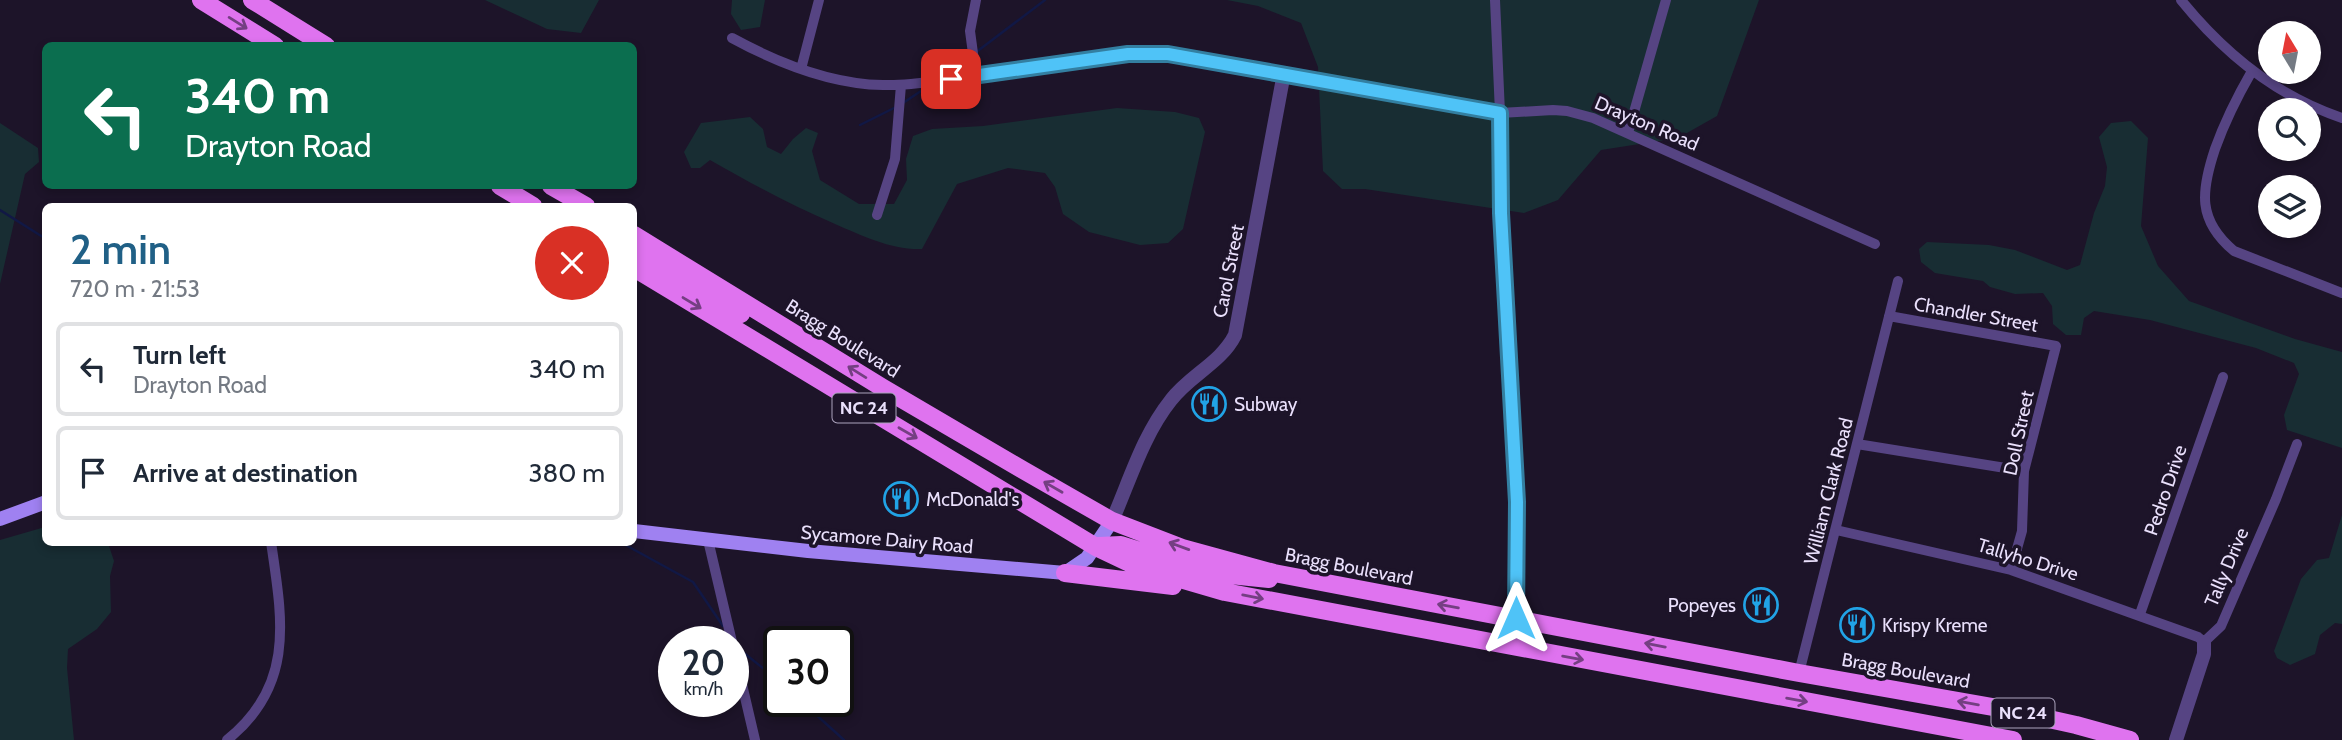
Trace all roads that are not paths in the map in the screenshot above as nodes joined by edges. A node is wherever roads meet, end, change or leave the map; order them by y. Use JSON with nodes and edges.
{"nodes":[{"id":1,"x":201,"y":0,"type":"edge"},
{"id":2,"x":252,"y":0,"type":"edge"},
{"id":3,"x":819,"y":0,"type":"edge"},
{"id":4,"x":976,"y":0,"type":"edge"},
{"id":5,"x":1495,"y":0,"type":"edge"},
{"id":6,"x":1666,"y":0,"type":"edge"},
{"id":7,"x":2180,"y":0,"type":"edge"},
{"id":8,"x":732,"y":38,"type":"dead end"},
{"id":9,"x":269,"y":42,"type":"edge"},
{"id":10,"x":320,"y":42,"type":"edge"},
{"id":11,"x":802,"y":69,"type":"junction"},
{"id":12,"x":2252,"y":71,"type":"junction"},
{"id":13,"x":1284,"y":73,"type":"junction"},
{"id":14,"x":976,"y":76,"type":"junction"},
{"id":15,"x":901,"y":85,"type":"junction"},
{"id":16,"x":1500,"y":113,"type":"junction"},
{"id":17,"x":2342,"y":118,"type":"edge"},
{"id":18,"x":1628,"y":133,"type":"junction"},
{"id":19,"x":505,"y":189,"type":"edge"},
{"id":20,"x":556,"y":189,"type":"edge"},
{"id":21,"x":528,"y":203,"type":"edge"},
{"id":22,"x":581,"y":203,"type":"edge"},
{"id":23,"x":877,"y":215,"type":"dead end"},
{"id":24,"x":637,"y":237,"type":"edge"},
{"id":25,"x":1875,"y":244,"type":"dead end"},
{"id":26,"x":637,"y":252,"type":"edge"},
{"id":27,"x":637,"y":270,"type":"edge"},
{"id":28,"x":1898,"y":281,"type":"dead end"},
{"id":29,"x":2342,"y":293,"type":"edge"},
{"id":30,"x":1889,"y":316,"type":"junction"},
{"id":31,"x":810,"y":342,"type":"junction"},
{"id":32,"x":2056,"y":346,"type":"joint"},
{"id":33,"x":2223,"y":376,"type":"dead end"},
{"id":34,"x":1857,"y":444,"type":"junction"},
{"id":35,"x":2297,"y":444,"type":"dead end"},
{"id":36,"x":2024,"y":471,"type":"junction"},
{"id":37,"x":42,"y":503,"type":"edge"},
{"id":38,"x":0,"y":519,"type":"edge"},
{"id":39,"x":1112,"y":521,"type":"junction"},
{"id":40,"x":1836,"y":530,"type":"junction"},
{"id":41,"x":637,"y":531,"type":"edge"},
{"id":42,"x":708,"y":540,"type":"junction"},
{"id":43,"x":272,"y":546,"type":"edge"},
{"id":44,"x":1096,"y":547,"type":"junction"},
{"id":45,"x":2011,"y":570,"type":"junction"},
{"id":46,"x":1065,"y":573,"type":"junction"},
{"id":47,"x":1335,"y":585,"type":"junction"},
{"id":48,"x":1225,"y":592,"type":"junction"},
{"id":49,"x":2140,"y":614,"type":"junction"},
{"id":50,"x":1516,"y":618,"type":"junction"},
{"id":51,"x":729,"y":626,"type":"edge"},
{"id":52,"x":2204,"y":642,"type":"junction"},
{"id":53,"x":1512,"y":647,"type":"junction"},
{"id":54,"x":1799,"y":673,"type":"junction"},
{"id":55,"x":749,"y":714,"type":"edge"},
{"id":56,"x":227,"y":740,"type":"edge"},
{"id":57,"x":755,"y":740,"type":"edge"},
{"id":58,"x":2013,"y":740,"type":"edge"},
{"id":59,"x":2130,"y":740,"type":"edge"},
{"id":60,"x":2176,"y":740,"type":"edge"}],
"edges":[{"from":1,"to":9,"type":"main road","one_way":true},
{"from":2,"to":10,"type":"main road"},
{"from":3,"to":11,"type":"street"},
{"from":4,"to":14,"type":"street"},
{"from":5,"to":16,"type":"street"},
{"from":6,"to":18,"type":"street"},
{"from":7,"to":12,"type":"street"},
{"from":8,"to":11,"type":"street","name":"Drayton Road"},
{"from":11,"to":15,"type":"street","name":"Drayton Road"},
{"from":12,"to":17,"type":"street"},
{"from":12,"to":29,"type":"street"},
{"from":13,"to":14,"type":"street","name":"Drayton Road"},
{"from":13,"to":16,"type":"street","name":"Drayton Road"},
{"from":13,"to":39,"type":"street","name":"Carol Street"},
{"from":14,"to":15,"type":"street","name":"Drayton Road"},
{"from":15,"to":23,"type":"street"},
{"from":16,"to":18,"type":"street","name":"Drayton Road"},
{"from":16,"to":50,"type":"street"},
{"from":18,"to":25,"type":"street","name":"Drayton Road"},
{"from":19,"to":21,"type":"main road"},
{"from":20,"to":22,"type":"main road"},
{"from":24,"to":31,"type":"main road","name":"Bragg Boulevard","number":"NC 24"},
{"from":26,"to":31,"type":"main road"},
{"from":27,"to":44,"type":"main road","number":"NC 24","one_way":true},
{"from":28,"to":30,"type":"street"},
{"from":30,"to":32,"type":"street","name":"Chandler Street"},
{"from":30,"to":34,"type":"street","name":"William Clark Road"},
{"from":39,"to":31,"type":"main road","name":"Bragg Boulevard","number":"NC 24","one_way":true},
{"from":32,"to":36,"type":"street","name":"Doll Street"},
{"from":33,"to":49,"type":"street","name":"Pedro Drive"},
{"from":34,"to":36,"type":"street"},
{"from":34,"to":40,"type":"street","name":"William Clark Road"},
{"from":35,"to":52,"type":"street","name":"Tally Drive"},
{"from":36,"to":45,"type":"street","name":"Doll Street"},
{"from":37,"to":38,"type":"main road"},
{"from":39,"to":44,"type":"main road"},
{"from":47,"to":39,"type":"main road","name":"Bragg Boulevard","number":"NC 24","one_way":true},
{"from":40,"to":45,"type":"street","name":"Tallyho Drive"},
{"from":40,"to":54,"type":"street","name":"William Clark Road"},
{"from":41,"to":42,"type":"main road","name":"Sycamore Dairy Road"},
{"from":42,"to":46,"type":"main road","name":"Sycamore Dairy Road"},
{"from":42,"to":51,"type":"street"},
{"from":43,"to":56,"type":"street"},
{"from":44,"to":46,"type":"main road"},
{"from":44,"to":47,"type":"main road"},
{"from":44,"to":48,"type":"main road","number":"NC 24"},
{"from":45,"to":49,"type":"street","name":"Tallyho Drive"},
{"from":46,"to":48,"type":"main road"},
{"from":50,"to":47,"type":"main road","name":"Bragg Boulevard","number":"NC 24","one_way":true},
{"from":48,"to":53,"type":"main road","number":"NC 24","one_way":true},
{"from":49,"to":52,"type":"street","name":"Tallyho Drive"},
{"from":50,"to":53,"type":"street"},
{"from":54,"to":50,"type":"main road","name":"Bragg Boulevard","number":"NC 24","one_way":true},
{"from":52,"to":60,"type":"street","name":"Tally Drive"},
{"from":53,"to":58,"type":"main road","number":"NC 24","one_way":true},
{"from":59,"to":54,"type":"main road","name":"Bragg Boulevard","number":"NC 24","one_way":true},
{"from":55,"to":57,"type":"street"}]}
